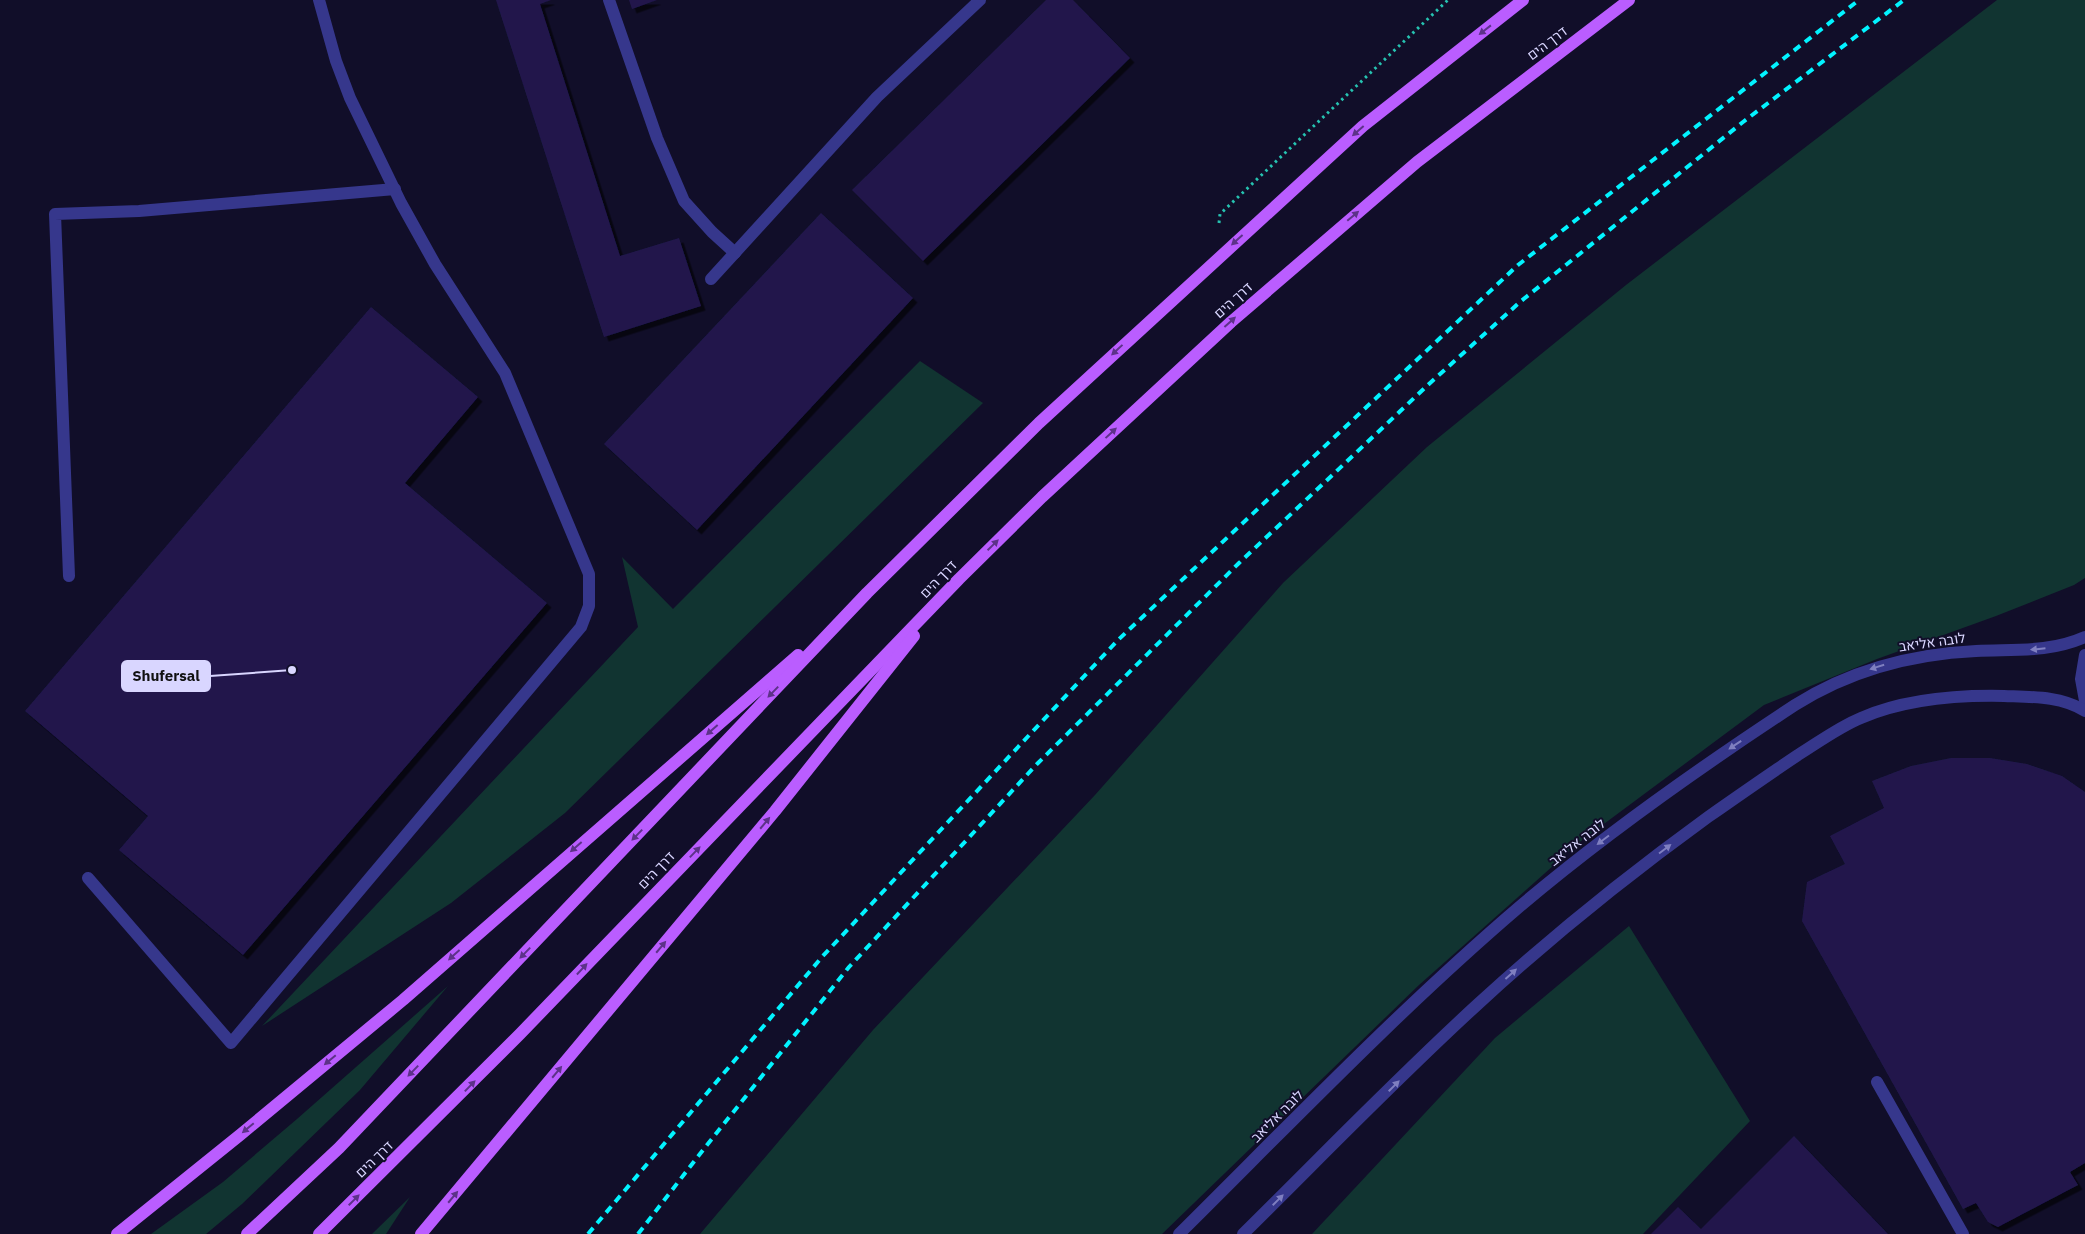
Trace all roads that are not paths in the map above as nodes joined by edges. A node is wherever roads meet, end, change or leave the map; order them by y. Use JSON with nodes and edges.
{"nodes":[{"id":1,"x":318,"y":0,"type":"edge"},
{"id":2,"x":609,"y":0,"type":"edge"},
{"id":3,"x":980,"y":0,"type":"edge"},
{"id":4,"x":1523,"y":0,"type":"edge"},
{"id":5,"x":1629,"y":0,"type":"edge"},
{"id":6,"x":395,"y":189,"type":"junction"},
{"id":7,"x":734,"y":253,"type":"junction"},
{"id":8,"x":711,"y":279,"type":"dead end"},
{"id":9,"x":69,"y":576,"type":"dead end"},
{"id":10,"x":958,"y":579,"type":"junction"},
{"id":11,"x":867,"y":593,"type":"junction"},
{"id":12,"x":2085,"y":637,"type":"edge"},
{"id":13,"x":2085,"y":655,"type":"edge"},
{"id":14,"x":2085,"y":701,"type":"edge"},
{"id":15,"x":2085,"y":711,"type":"edge"},
{"id":16,"x":88,"y":878,"type":"dead end"},
{"id":17,"x":1877,"y":1082,"type":"dead end"},
{"id":18,"x":117,"y":1234,"type":"edge"},
{"id":19,"x":247,"y":1234,"type":"edge"},
{"id":20,"x":319,"y":1234,"type":"edge"},
{"id":21,"x":422,"y":1234,"type":"edge"},
{"id":22,"x":1179,"y":1234,"type":"edge"},
{"id":23,"x":1243,"y":1234,"type":"edge"},
{"id":24,"x":1962,"y":1234,"type":"edge"}],
"edges":[{"from":1,"to":6,"type":"street"},
{"from":2,"to":7,"type":"street"},
{"from":3,"to":7,"type":"street"},
{"from":4,"to":11,"type":"main road","one_way":true},
{"from":10,"to":5,"type":"main road","name":"דרך הים","one_way":true},
{"from":6,"to":9,"type":"street"},
{"from":6,"to":16,"type":"street"},
{"from":7,"to":8,"type":"street"},
{"from":20,"to":10,"type":"main road","name":"דרך הים","one_way":true},
{"from":21,"to":10,"type":"main road","one_way":true},
{"from":11,"to":18,"type":"main road","one_way":true},
{"from":11,"to":19,"type":"main road","one_way":true},
{"from":12,"to":22,"type":"street","name":"לובה אליאב","one_way":true},
{"from":13,"to":14,"type":"street"},
{"from":23,"to":15,"type":"street","one_way":true},
{"from":17,"to":24,"type":"street"}]}
